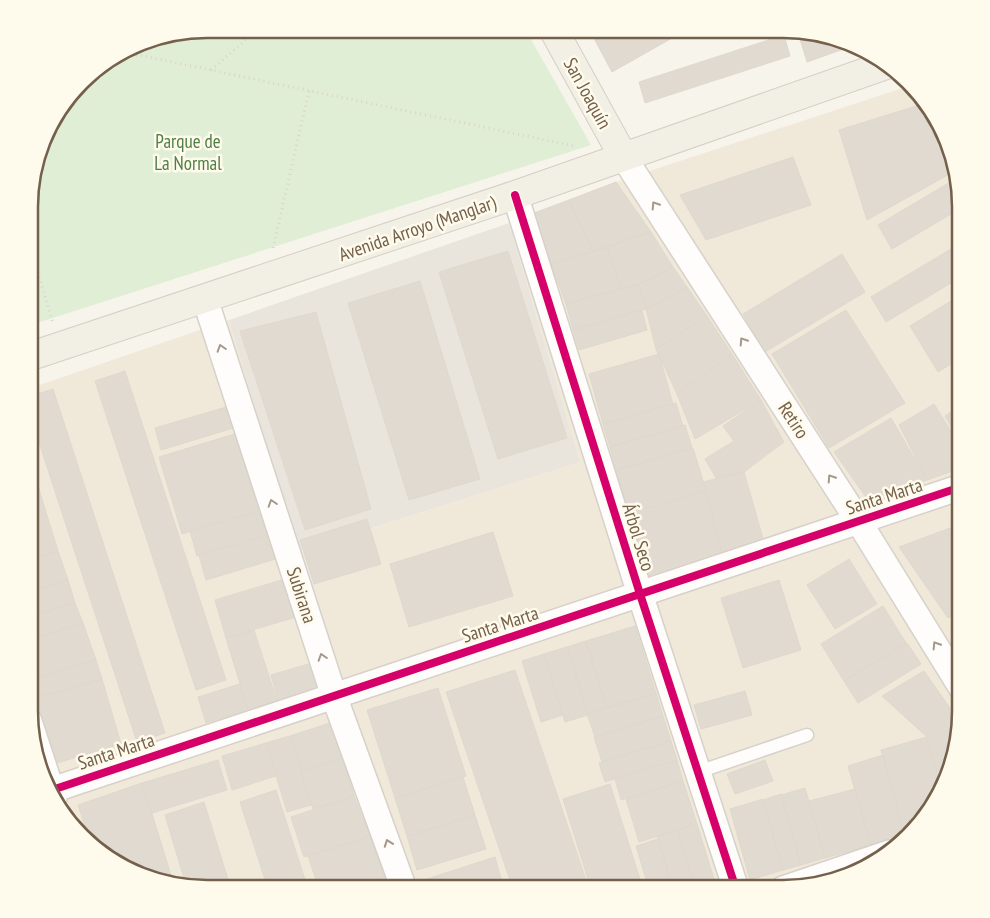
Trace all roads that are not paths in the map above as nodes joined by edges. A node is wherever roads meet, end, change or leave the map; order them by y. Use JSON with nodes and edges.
{"nodes":[{"id":1,"x":558,"y":38,"type":"edge"},
{"id":2,"x":879,"y":67,"type":"edge"},
{"id":3,"x":623,"y":156,"type":"junction"},
{"id":4,"x":515,"y":195,"type":"junction"},
{"id":5,"x":205,"y":299,"type":"junction"},
{"id":6,"x":38,"y":354,"type":"edge"},
{"id":7,"x":952,"y":490,"type":"edge"},
{"id":8,"x":859,"y":522,"type":"junction"},
{"id":9,"x":640,"y":594,"type":"junction"},
{"id":10,"x":952,"y":672,"type":"edge"},
{"id":11,"x":334,"y":696,"type":"junction"},
{"id":12,"x":807,"y":735,"type":"dead end"},
{"id":13,"x":698,"y":772,"type":"junction"},
{"id":14,"x":57,"y":791,"type":"edge"},
{"id":15,"x":855,"y":864,"type":"edge"},
{"id":16,"x":819,"y":876,"type":"edge"},
{"id":17,"x":401,"y":880,"type":"edge"},
{"id":18,"x":733,"y":880,"type":"edge"}],
"edges":[{"from":1,"to":3,"type":"main road","name":"San Joaquín"},
{"from":2,"to":3,"type":"main road","name":"Avenida Arroyo (Manglar)"},
{"from":3,"to":4,"type":"main road","name":"Avenida Arroyo (Manglar)"},
{"from":8,"to":3,"type":"street","name":"Retiro","one_way":true},
{"from":4,"to":5,"type":"main road","name":"Avenida Arroyo (Manglar)"},
{"from":4,"to":9,"type":"street","name":"Árbol Seco"},
{"from":5,"to":6,"type":"main road","name":"Avenida Arroyo (Manglar)"},
{"from":11,"to":5,"type":"street","name":"Subirana","one_way":true},
{"from":7,"to":8,"type":"street","name":"Santa Marta"},
{"from":8,"to":9,"type":"street","name":"Santa Marta"},
{"from":10,"to":8,"type":"street","name":"Retiro","one_way":true},
{"from":9,"to":11,"type":"street","name":"Santa Marta"},
{"from":9,"to":13,"type":"street","name":"Árbol Seco"},
{"from":11,"to":14,"type":"street","name":"Santa Marta"},
{"from":17,"to":11,"type":"street","name":"Subirana","one_way":true},
{"from":12,"to":13,"type":"lane"},
{"from":13,"to":18,"type":"street","name":"Árbol Seco"},
{"from":15,"to":16,"type":"street"}]}
